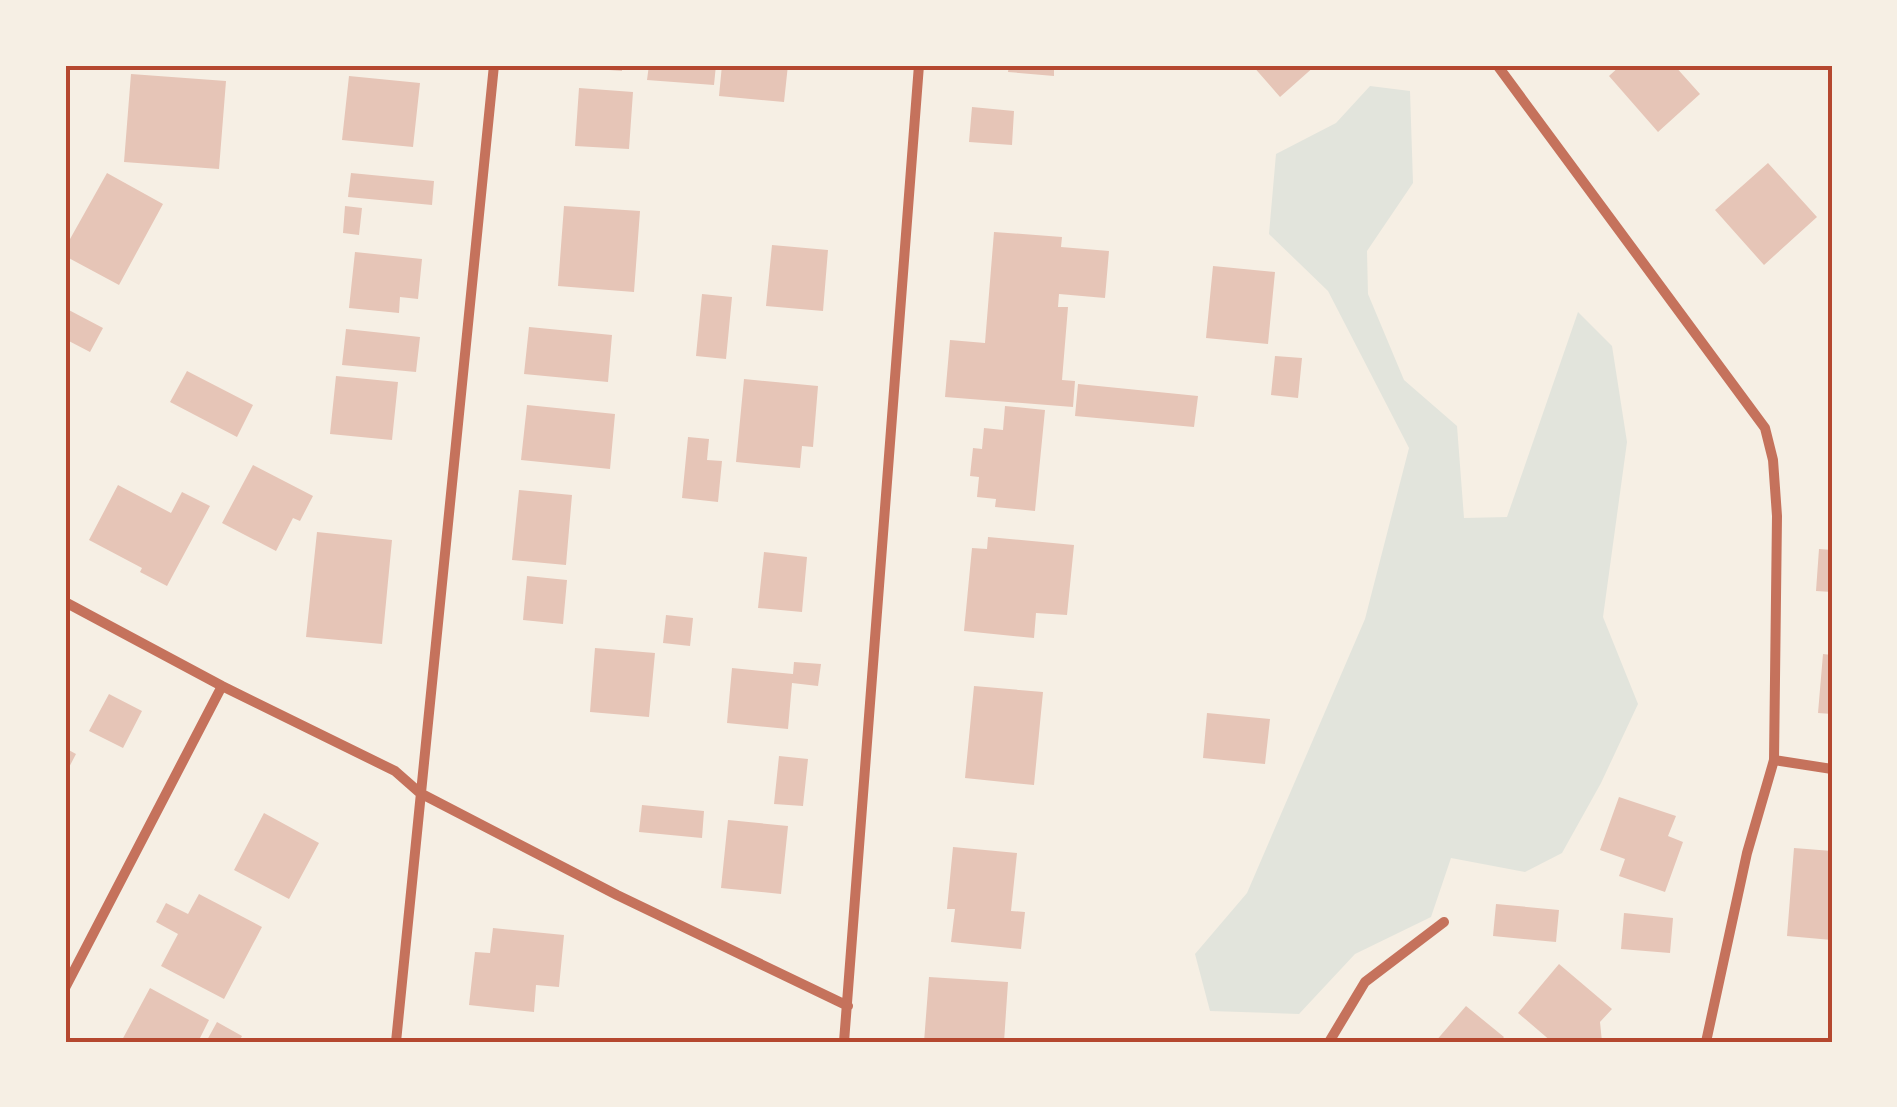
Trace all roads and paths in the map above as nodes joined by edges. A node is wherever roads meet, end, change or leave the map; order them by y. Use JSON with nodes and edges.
{"nodes":[{"id":1,"x":494,"y":65,"type":"edge"},
{"id":2,"x":918,"y":65,"type":"edge"},
{"id":3,"x":1496,"y":65,"type":"edge"},
{"id":4,"x":65,"y":602,"type":"edge"},
{"id":5,"x":222,"y":686,"type":"junction"},
{"id":6,"x":1774,"y":760,"type":"junction"},
{"id":7,"x":1832,"y":769,"type":"edge"},
{"id":8,"x":420,"y":793,"type":"junction"},
{"id":9,"x":1444,"y":922,"type":"dead end"},
{"id":10,"x":65,"y":988,"type":"edge"},
{"id":11,"x":848,"y":1006,"type":"junction"},
{"id":12,"x":396,"y":1042,"type":"edge"},
{"id":13,"x":844,"y":1042,"type":"edge"},
{"id":14,"x":1329,"y":1042,"type":"edge"},
{"id":15,"x":1706,"y":1042,"type":"edge"}],
"edges":[{"from":1,"to":8,"type":"street"},
{"from":2,"to":11,"type":"street"},
{"from":3,"to":6,"type":"street"},
{"from":4,"to":5,"type":"street"},
{"from":5,"to":8,"type":"street"},
{"from":5,"to":10,"type":"street"},
{"from":6,"to":7,"type":"street"},
{"from":6,"to":15,"type":"street"},
{"from":8,"to":11,"type":"street"},
{"from":8,"to":12,"type":"street"},
{"from":9,"to":14,"type":"street"},
{"from":11,"to":13,"type":"street"}]}
